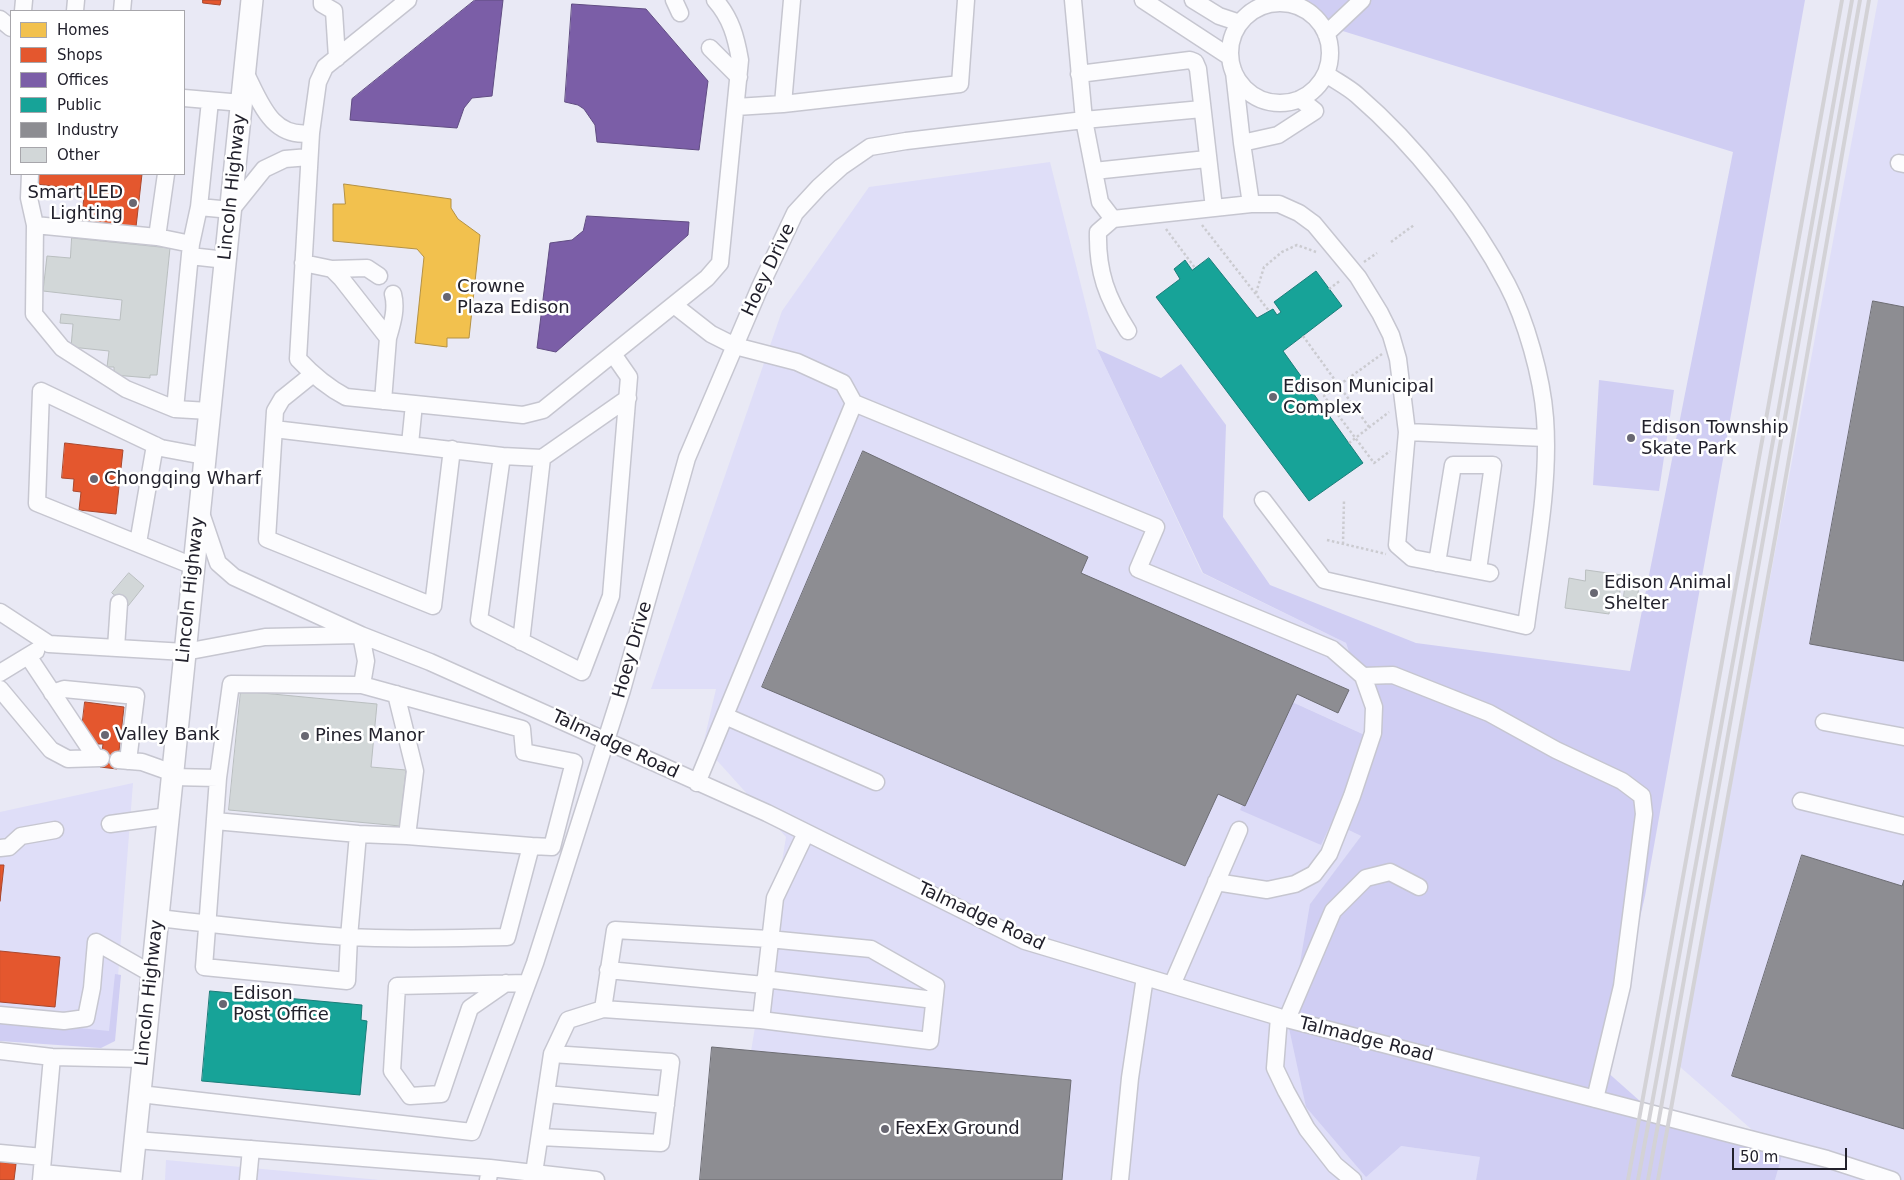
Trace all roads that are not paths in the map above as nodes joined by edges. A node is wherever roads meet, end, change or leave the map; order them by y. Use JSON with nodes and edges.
{"nodes":[{"id":1,"x":252,"y":0,"type":"edge"},
{"id":2,"x":322,"y":0,"type":"edge"},
{"id":3,"x":408,"y":0,"type":"edge"},
{"id":4,"x":715,"y":0,"type":"edge"},
{"id":5,"x":792,"y":0,"type":"edge"},
{"id":6,"x":966,"y":0,"type":"edge"},
{"id":7,"x":1072,"y":0,"type":"edge"},
{"id":8,"x":1143,"y":0,"type":"edge"},
{"id":9,"x":1193,"y":0,"type":"edge"},
{"id":10,"x":1362,"y":0,"type":"edge"},
{"id":11,"x":0,"y":19,"type":"edge"},
{"id":12,"x":1240,"y":23,"type":"junction"},
{"id":13,"x":10,"y":27,"type":"edge"},
{"id":14,"x":1326,"y":34,"type":"junction"},
{"id":15,"x":710,"y":48,"type":"dead end"},
{"id":16,"x":337,"y":58,"type":"junction"},
{"id":17,"x":1232,"y":65,"type":"junction"},
{"id":18,"x":245,"y":72,"type":"junction"},
{"id":19,"x":1080,"y":74,"type":"junction"},
{"id":20,"x":1326,"y":74,"type":"junction"},
{"id":21,"x":739,"y":78,"type":"junction"},
{"id":22,"x":185,"y":98,"type":"edge"},
{"id":23,"x":1300,"y":99,"type":"junction"},
{"id":24,"x":210,"y":101,"type":"junction"},
{"id":25,"x":242,"y":103,"type":"junction"},
{"id":26,"x":783,"y":104,"type":"junction"},
{"id":27,"x":736,"y":107,"type":"junction"},
{"id":28,"x":1202,"y":109,"type":"junction"},
{"id":29,"x":1084,"y":120,"type":"junction"},
{"id":30,"x":311,"y":133,"type":"junction"},
{"id":31,"x":1242,"y":143,"type":"junction"},
{"id":32,"x":309,"y":158,"type":"junction"},
{"id":33,"x":1207,"y":159,"type":"junction"},
{"id":34,"x":1094,"y":171,"type":"junction"},
{"id":35,"x":30,"y":175,"type":"edge"},
{"id":36,"x":166,"y":175,"type":"edge"},
{"id":37,"x":1251,"y":204,"type":"junction"},
{"id":38,"x":199,"y":207,"type":"junction"},
{"id":39,"x":1214,"y":208,"type":"junction"},
{"id":40,"x":231,"y":210,"type":"junction"},
{"id":41,"x":1113,"y":219,"type":"junction"},
{"id":42,"x":35,"y":226,"type":"junction"},
{"id":43,"x":157,"y":237,"type":"junction"},
{"id":44,"x":190,"y":250,"type":"junction"},
{"id":45,"x":226,"y":260,"type":"junction"},
{"id":46,"x":303,"y":263,"type":"junction"},
{"id":47,"x":332,"y":269,"type":"junction"},
{"id":48,"x":379,"y":276,"type":"dead end"},
{"id":49,"x":393,"y":294,"type":"dead end"},
{"id":50,"x":674,"y":304,"type":"junction"},
{"id":51,"x":1128,"y":332,"type":"dead end"},
{"id":52,"x":388,"y":338,"type":"junction"},
{"id":53,"x":735,"y":346,"type":"junction"},
{"id":54,"x":613,"y":354,"type":"junction"},
{"id":55,"x":313,"y":374,"type":"junction"},
{"id":56,"x":628,"y":398,"type":"junction"},
{"id":57,"x":383,"y":401,"type":"junction"},
{"id":58,"x":854,"y":403,"type":"junction"},
{"id":59,"x":414,"y":404,"type":"junction"},
{"id":60,"x":175,"y":408,"type":"junction"},
{"id":61,"x":209,"y":411,"type":"junction"},
{"id":62,"x":274,"y":429,"type":"junction"},
{"id":63,"x":1407,"y":432,"type":"junction"},
{"id":64,"x":1545,"y":438,"type":"junction"},
{"id":65,"x":410,"y":444,"type":"junction"},
{"id":66,"x":155,"y":445,"type":"junction"},
{"id":67,"x":452,"y":449,"type":"junction"},
{"id":68,"x":204,"y":456,"type":"junction"},
{"id":69,"x":502,"y":456,"type":"junction"},
{"id":70,"x":542,"y":458,"type":"junction"},
{"id":71,"x":1263,"y":500,"type":"dead end"},
{"id":72,"x":199,"y":507,"type":"junction"},
{"id":73,"x":138,"y":543,"type":"junction"},
{"id":74,"x":1437,"y":563,"type":"junction"},
{"id":75,"x":193,"y":566,"type":"junction"},
{"id":76,"x":119,"y":603,"type":"dead end"},
{"id":77,"x":0,"y":612,"type":"edge"},
{"id":78,"x":361,"y":636,"type":"junction"},
{"id":79,"x":522,"y":642,"type":"junction"},
{"id":80,"x":50,"y":644,"type":"junction"},
{"id":81,"x":116,"y":648,"type":"junction"},
{"id":82,"x":185,"y":652,"type":"junction"},
{"id":83,"x":28,"y":656,"type":"junction"},
{"id":84,"x":0,"y":673,"type":"edge"},
{"id":85,"x":1363,"y":676,"type":"junction"},
{"id":86,"x":362,"y":685,"type":"junction"},
{"id":87,"x":0,"y":689,"type":"edge"},
{"id":88,"x":52,"y":693,"type":"junction"},
{"id":89,"x":396,"y":694,"type":"junction"},
{"id":90,"x":725,"y":716,"type":"junction"},
{"id":91,"x":1824,"y":722,"type":"dead end"},
{"id":92,"x":1904,"y":737,"type":"edge"},
{"id":93,"x":606,"y":741,"type":"junction"},
{"id":94,"x":111,"y":759,"type":"junction"},
{"id":95,"x":172,"y":775,"type":"junction"},
{"id":96,"x":218,"y":778,"type":"junction"},
{"id":97,"x":876,"y":782,"type":"dead end"},
{"id":98,"x":697,"y":783,"type":"junction"},
{"id":99,"x":1800,"y":801,"type":"dead end"},
{"id":100,"x":168,"y":816,"type":"junction"},
{"id":101,"x":215,"y":821,"type":"junction"},
{"id":102,"x":110,"y":824,"type":"dead end"},
{"id":103,"x":1904,"y":826,"type":"edge"},
{"id":104,"x":55,"y":830,"type":"dead end"},
{"id":105,"x":1239,"y":830,"type":"dead end"},
{"id":106,"x":806,"y":832,"type":"junction"},
{"id":107,"x":358,"y":834,"type":"junction"},
{"id":108,"x":407,"y":836,"type":"junction"},
{"id":109,"x":531,"y":846,"type":"junction"},
{"id":110,"x":0,"y":848,"type":"edge"},
{"id":111,"x":1216,"y":882,"type":"junction"},
{"id":112,"x":1419,"y":887,"type":"dead end"},
{"id":113,"x":158,"y":918,"type":"junction"},
{"id":114,"x":207,"y":924,"type":"junction"},
{"id":115,"x":348,"y":937,"type":"junction"},
{"id":116,"x":769,"y":939,"type":"junction"},
{"id":117,"x":608,"y":970,"type":"junction"},
{"id":118,"x":152,"y":974,"type":"junction"},
{"id":119,"x":1144,"y":977,"type":"junction"},
{"id":120,"x":765,"y":982,"type":"junction"},
{"id":121,"x":528,"y":983,"type":"junction"},
{"id":122,"x":506,"y":984,"type":"junction"},
{"id":123,"x":1172,"y":985,"type":"junction"},
{"id":124,"x":934,"y":1000,"type":"junction"},
{"id":125,"x":602,"y":1009,"type":"junction"},
{"id":126,"x":0,"y":1014,"type":"edge"},
{"id":127,"x":1283,"y":1018,"type":"junction"},
{"id":128,"x":761,"y":1020,"type":"junction"},
{"id":129,"x":0,"y":1051,"type":"edge"},
{"id":130,"x":552,"y":1054,"type":"junction"},
{"id":131,"x":52,"y":1057,"type":"junction"},
{"id":132,"x":144,"y":1059,"type":"junction"},
{"id":133,"x":140,"y":1094,"type":"junction"},
{"id":134,"x":546,"y":1094,"type":"junction"},
{"id":135,"x":1595,"y":1099,"type":"junction"},
{"id":136,"x":666,"y":1105,"type":"junction"},
{"id":137,"x":540,"y":1136,"type":"junction"},
{"id":138,"x":136,"y":1140,"type":"junction"},
{"id":139,"x":251,"y":1149,"type":"junction"},
{"id":140,"x":0,"y":1153,"type":"edge"},
{"id":141,"x":42,"y":1170,"type":"edge"},
{"id":142,"x":534,"y":1173,"type":"junction"},
{"id":143,"x":489,"y":1174,"type":"edge"},
{"id":144,"x":76,"y":1178,"type":"edge"},
{"id":145,"x":118,"y":1180,"type":"edge"},
{"id":146,"x":131,"y":1180,"type":"edge"},
{"id":147,"x":248,"y":1180,"type":"edge"},
{"id":148,"x":596,"y":1180,"type":"edge"},
{"id":149,"x":1120,"y":1180,"type":"edge"},
{"id":150,"x":1353,"y":1180,"type":"edge"},
{"id":151,"x":1892,"y":1180,"type":"edge"}],
"edges":[{"from":1,"to":18,"type":"main road","name":"Lincoln Highway"},
{"from":2,"to":16,"type":"street"},
{"from":3,"to":16,"type":"street"},
{"from":4,"to":21,"type":"street"},
{"from":5,"to":26,"type":"street"},
{"from":6,"to":26,"type":"street"},
{"from":7,"to":19,"type":"street"},
{"from":8,"to":17,"type":"street"},
{"from":9,"to":12,"type":"street"},
{"from":10,"to":14,"type":"street"},
{"from":11,"to":13,"type":"street"},
{"from":12,"to":14,"type":"street"},
{"from":12,"to":17,"type":"street"},
{"from":14,"to":20,"type":"street"},
{"from":15,"to":21,"type":"street"},
{"from":16,"to":30,"type":"street"},
{"from":17,"to":23,"type":"street"},
{"from":17,"to":31,"type":"street"},
{"from":18,"to":25,"type":"main road","name":"Lincoln Highway"},
{"from":18,"to":30,"type":"street"},
{"from":19,"to":28,"type":"street"},
{"from":19,"to":29,"type":"street"},
{"from":20,"to":23,"type":"street"},
{"from":20,"to":64,"type":"street"},
{"from":21,"to":27,"type":"street"},
{"from":22,"to":24,"type":"street"},
{"from":23,"to":31,"type":"street"},
{"from":24,"to":25,"type":"street"},
{"from":24,"to":38,"type":"street"},
{"from":25,"to":40,"type":"main road","name":"Lincoln Highway"},
{"from":26,"to":27,"type":"street"},
{"from":27,"to":50,"type":"street"},
{"from":28,"to":29,"type":"street","name":"Hoey Drive"},
{"from":28,"to":33,"type":"street"},
{"from":29,"to":34,"type":"street"},
{"from":29,"to":53,"type":"street","name":"Hoey Drive"},
{"from":30,"to":32,"type":"street"},
{"from":31,"to":37,"type":"street"},
{"from":32,"to":40,"type":"street"},
{"from":32,"to":46,"type":"street"},
{"from":33,"to":34,"type":"street"},
{"from":33,"to":39,"type":"street"},
{"from":34,"to":41,"type":"street"},
{"from":35,"to":42,"type":"street"},
{"from":36,"to":43,"type":"street"},
{"from":37,"to":39,"type":"street"},
{"from":37,"to":63,"type":"street"},
{"from":38,"to":40,"type":"street"},
{"from":38,"to":44,"type":"street"},
{"from":39,"to":41,"type":"street"},
{"from":40,"to":45,"type":"main road","name":"Lincoln Highway"},
{"from":41,"to":51,"type":"street"},
{"from":42,"to":43,"type":"street"},
{"from":42,"to":60,"type":"street"},
{"from":43,"to":44,"type":"street"},
{"from":44,"to":45,"type":"street"},
{"from":44,"to":60,"type":"street"},
{"from":45,"to":61,"type":"main road","name":"Lincoln Highway"},
{"from":46,"to":47,"type":"street"},
{"from":46,"to":55,"type":"street"},
{"from":47,"to":48,"type":"street"},
{"from":47,"to":52,"type":"street"},
{"from":49,"to":52,"type":"street"},
{"from":50,"to":53,"type":"street"},
{"from":50,"to":54,"type":"street"},
{"from":52,"to":57,"type":"street"},
{"from":53,"to":58,"type":"street"},
{"from":53,"to":93,"type":"street","name":"Hoey Drive"},
{"from":54,"to":56,"type":"street"},
{"from":54,"to":59,"type":"street"},
{"from":55,"to":57,"type":"street"},
{"from":55,"to":62,"type":"street"},
{"from":56,"to":70,"type":"street"},
{"from":56,"to":79,"type":"street"},
{"from":57,"to":59,"type":"street"},
{"from":58,"to":85,"type":"street"},
{"from":58,"to":90,"type":"street"},
{"from":59,"to":65,"type":"street"},
{"from":60,"to":61,"type":"street"},
{"from":61,"to":68,"type":"main road","name":"Lincoln Highway"},
{"from":62,"to":65,"type":"street"},
{"from":62,"to":67,"type":"street"},
{"from":63,"to":64,"type":"street"},
{"from":63,"to":74,"type":"street"},
{"from":64,"to":71,"type":"street"},
{"from":65,"to":67,"type":"street"},
{"from":66,"to":68,"type":"street"},
{"from":66,"to":73,"type":"street"},
{"from":66,"to":73,"type":"street"},
{"from":67,"to":69,"type":"street"},
{"from":68,"to":72,"type":"main road","name":"Lincoln Highway"},
{"from":69,"to":70,"type":"street"},
{"from":69,"to":79,"type":"street"},
{"from":70,"to":79,"type":"street"},
{"from":72,"to":75,"type":"main road","name":"Lincoln Highway"},
{"from":72,"to":78,"type":"street"},
{"from":73,"to":75,"type":"street"},
{"from":74,"to":74,"type":"street"},
{"from":75,"to":82,"type":"main road","name":"Lincoln Highway"},
{"from":76,"to":81,"type":"street"},
{"from":77,"to":80,"type":"street"},
{"from":78,"to":82,"type":"street","name":"Talmadge Road"},
{"from":78,"to":86,"type":"street"},
{"from":78,"to":93,"type":"street","name":"Talmadge Road"},
{"from":80,"to":81,"type":"street","name":"Talmadge Road"},
{"from":80,"to":83,"type":"street"},
{"from":81,"to":82,"type":"street","name":"Talmadge Road"},
{"from":82,"to":95,"type":"main road","name":"Lincoln Highway"},
{"from":83,"to":84,"type":"street"},
{"from":83,"to":88,"type":"street"},
{"from":85,"to":111,"type":"street"},
{"from":85,"to":135,"type":"street"},
{"from":86,"to":89,"type":"street"},
{"from":86,"to":96,"type":"street"},
{"from":87,"to":94,"type":"street"},
{"from":88,"to":94,"type":"street"},
{"from":88,"to":94,"type":"street"},
{"from":89,"to":108,"type":"street"},
{"from":89,"to":109,"type":"street"},
{"from":90,"to":97,"type":"street"},
{"from":90,"to":98,"type":"street"},
{"from":91,"to":92,"type":"street"},
{"from":93,"to":98,"type":"street","name":"Talmadge Road"},
{"from":93,"to":121,"type":"street","name":"Hoey Drive"},
{"from":94,"to":95,"type":"street"},
{"from":95,"to":96,"type":"street"},
{"from":95,"to":100,"type":"main road","name":"Lincoln Highway"},
{"from":96,"to":101,"type":"street"},
{"from":98,"to":106,"type":"street","name":"Talmadge Road"},
{"from":99,"to":103,"type":"street"},
{"from":100,"to":102,"type":"street"},
{"from":100,"to":113,"type":"main road","name":"Lincoln Highway"},
{"from":101,"to":107,"type":"street"},
{"from":101,"to":114,"type":"street"},
{"from":104,"to":110,"type":"street"},
{"from":105,"to":111,"type":"street"},
{"from":106,"to":116,"type":"street"},
{"from":106,"to":119,"type":"street","name":"Talmadge Road"},
{"from":107,"to":108,"type":"street"},
{"from":107,"to":115,"type":"street"},
{"from":108,"to":109,"type":"street"},
{"from":109,"to":115,"type":"street"},
{"from":111,"to":123,"type":"street"},
{"from":112,"to":127,"type":"street"},
{"from":113,"to":114,"type":"street"},
{"from":113,"to":118,"type":"main road","name":"Lincoln Highway"},
{"from":114,"to":115,"type":"street"},
{"from":114,"to":115,"type":"street"},
{"from":116,"to":117,"type":"street"},
{"from":116,"to":120,"type":"street"},
{"from":116,"to":124,"type":"street"},
{"from":117,"to":120,"type":"street"},
{"from":117,"to":125,"type":"street"},
{"from":118,"to":126,"type":"street"},
{"from":118,"to":132,"type":"main road","name":"Lincoln Highway"},
{"from":119,"to":123,"type":"street","name":"Talmadge Road"},
{"from":119,"to":149,"type":"street"},
{"from":120,"to":124,"type":"street"},
{"from":120,"to":128,"type":"street"},
{"from":121,"to":122,"type":"street"},
{"from":121,"to":133,"type":"street","name":"Hoey Drive"},
{"from":122,"to":122,"type":"street"},
{"from":123,"to":127,"type":"street","name":"Talmadge Road"},
{"from":124,"to":128,"type":"street"},
{"from":125,"to":128,"type":"street"},
{"from":125,"to":130,"type":"street"},
{"from":127,"to":135,"type":"street","name":"Talmadge Road"},
{"from":127,"to":150,"type":"street"},
{"from":129,"to":131,"type":"street"},
{"from":130,"to":134,"type":"street"},
{"from":130,"to":136,"type":"street"},
{"from":131,"to":132,"type":"street"},
{"from":131,"to":141,"type":"street"},
{"from":132,"to":133,"type":"main road","name":"Lincoln Highway"},
{"from":133,"to":138,"type":"main road","name":"Lincoln Highway"},
{"from":134,"to":136,"type":"street"},
{"from":134,"to":137,"type":"street"},
{"from":135,"to":151,"type":"street","name":"Talmadge Road"},
{"from":136,"to":137,"type":"street"},
{"from":137,"to":142,"type":"street"},
{"from":138,"to":139,"type":"street"},
{"from":138,"to":146,"type":"main road","name":"Lincoln Highway"},
{"from":139,"to":143,"type":"street"},
{"from":139,"to":147,"type":"street"},
{"from":140,"to":141,"type":"street"},
{"from":141,"to":144,"type":"street"},
{"from":142,"to":143,"type":"street"},
{"from":142,"to":148,"type":"street"},
{"from":144,"to":145,"type":"street"}]}
